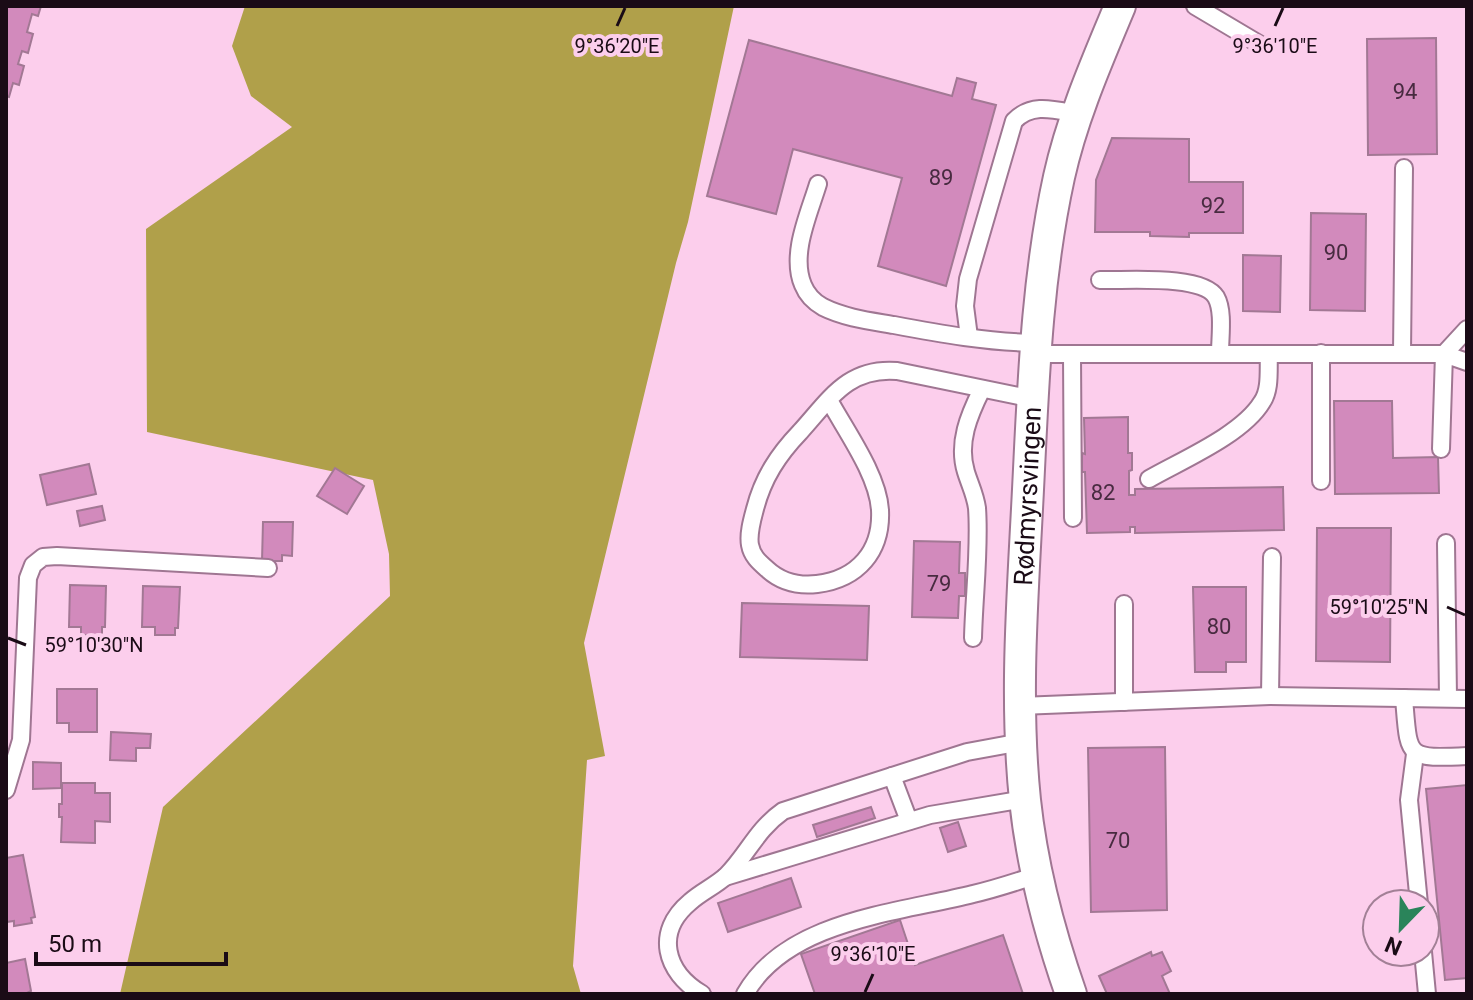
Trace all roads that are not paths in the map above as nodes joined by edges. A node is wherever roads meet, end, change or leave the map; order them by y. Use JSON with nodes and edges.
{"nodes":[{"id":1,"x":1120,"y":6,"type":"edge"},
{"id":2,"x":1195,"y":6,"type":"edge"},
{"id":3,"x":1259,"y":44,"type":"dead end"},
{"id":4,"x":1078,"y":114,"type":"junction"},
{"id":5,"x":1404,"y":168,"type":"dead end"},
{"id":6,"x":818,"y":184,"type":"dead end"},
{"id":7,"x":1100,"y":280,"type":"dead end"},
{"id":8,"x":1467,"y":329,"type":"edge"},
{"id":9,"x":969,"y":337,"type":"junction"},
{"id":10,"x":1034,"y":348,"type":"junction"},
{"id":11,"x":1220,"y":353,"type":"junction"},
{"id":12,"x":1321,"y":353,"type":"junction"},
{"id":13,"x":1402,"y":353,"type":"junction"},
{"id":14,"x":1072,"y":354,"type":"junction"},
{"id":15,"x":1269,"y":354,"type":"junction"},
{"id":16,"x":1444,"y":354,"type":"junction"},
{"id":17,"x":1467,"y":362,"type":"edge"},
{"id":18,"x":982,"y":389,"type":"junction"},
{"id":19,"x":1033,"y":399,"type":"junction"},
{"id":20,"x":829,"y":400,"type":"junction"},
{"id":21,"x":1441,"y":449,"type":"dead end"},
{"id":22,"x":1149,"y":479,"type":"dead end"},
{"id":23,"x":1321,"y":481,"type":"dead end"},
{"id":24,"x":1073,"y":518,"type":"dead end"},
{"id":25,"x":1446,"y":543,"type":"dead end"},
{"id":26,"x":1272,"y":557,"type":"dead end"},
{"id":27,"x":268,"y":568,"type":"dead end"},
{"id":28,"x":1124,"y":604,"type":"dead end"},
{"id":29,"x":973,"y":638,"type":"dead end"},
{"id":30,"x":1270,"y":696,"type":"junction"},
{"id":31,"x":1404,"y":698,"type":"junction"},
{"id":32,"x":1448,"y":698,"type":"junction"},
{"id":33,"x":1467,"y":699,"type":"edge"},
{"id":34,"x":1124,"y":702,"type":"junction"},
{"id":35,"x":1020,"y":706,"type":"junction"},
{"id":36,"x":1021,"y":742,"type":"junction"},
{"id":37,"x":1415,"y":754,"type":"junction"},
{"id":38,"x":1467,"y":756,"type":"edge"},
{"id":39,"x":892,"y":776,"type":"junction"},
{"id":40,"x":6,"y":790,"type":"edge"},
{"id":41,"x":1025,"y":799,"type":"junction"},
{"id":42,"x":909,"y":821,"type":"junction"},
{"id":43,"x":1037,"y":875,"type":"junction"},
{"id":44,"x":725,"y":877,"type":"junction"},
{"id":45,"x":1417,"y":888,"type":"edge"},
{"id":46,"x":1425,"y":968,"type":"edge"},
{"id":47,"x":702,"y":994,"type":"edge"},
{"id":48,"x":745,"y":994,"type":"edge"},
{"id":49,"x":1071,"y":994,"type":"edge"},
{"id":50,"x":1427,"y":994,"type":"edge"}],
"edges":[{"from":1,"to":4,"type":"street","name":"Rødmyrsvingen"},
{"from":2,"to":3,"type":"lane"},
{"from":4,"to":9,"type":"lane"},
{"from":4,"to":10,"type":"street","name":"Rødmyrsvingen"},
{"from":5,"to":13,"type":"lane"},
{"from":6,"to":9,"type":"lane"},
{"from":7,"to":11,"type":"lane"},
{"from":8,"to":16,"type":"lane"},
{"from":9,"to":10,"type":"lane"},
{"from":10,"to":14,"type":"lane"},
{"from":10,"to":19,"type":"street","name":"Rødmyrsvingen"},
{"from":11,"to":14,"type":"lane"},
{"from":11,"to":15,"type":"lane"},
{"from":12,"to":13,"type":"lane"},
{"from":12,"to":15,"type":"lane"},
{"from":12,"to":23,"type":"lane"},
{"from":13,"to":16,"type":"lane"},
{"from":14,"to":24,"type":"lane"},
{"from":15,"to":22,"type":"lane"},
{"from":16,"to":17,"type":"lane"},
{"from":16,"to":21,"type":"lane"},
{"from":18,"to":19,"type":"lane"},
{"from":18,"to":20,"type":"lane"},
{"from":18,"to":29,"type":"lane"},
{"from":19,"to":35,"type":"street","name":"Rødmyrsvingen"},
{"from":20,"to":20,"type":"lane"},
{"from":25,"to":32,"type":"lane"},
{"from":26,"to":30,"type":"lane"},
{"from":27,"to":40,"type":"lane"},
{"from":28,"to":34,"type":"lane"},
{"from":30,"to":31,"type":"lane"},
{"from":30,"to":34,"type":"lane"},
{"from":31,"to":32,"type":"lane"},
{"from":31,"to":37,"type":"lane"},
{"from":32,"to":33,"type":"lane"},
{"from":34,"to":35,"type":"lane"},
{"from":35,"to":36,"type":"street","name":"Rødmyrsvingen"},
{"from":36,"to":39,"type":"lane"},
{"from":36,"to":41,"type":"street","name":"Rødmyrsvingen"},
{"from":37,"to":38,"type":"lane"},
{"from":37,"to":45,"type":"lane"},
{"from":39,"to":42,"type":"lane"},
{"from":39,"to":44,"type":"lane"},
{"from":41,"to":42,"type":"lane"},
{"from":41,"to":43,"type":"street","name":"Rødmyrsvingen"},
{"from":42,"to":44,"type":"lane"},
{"from":43,"to":48,"type":"lane"},
{"from":43,"to":49,"type":"street","name":"Rødmyrsvingen"},
{"from":44,"to":47,"type":"lane"},
{"from":46,"to":50,"type":"lane"}]}
